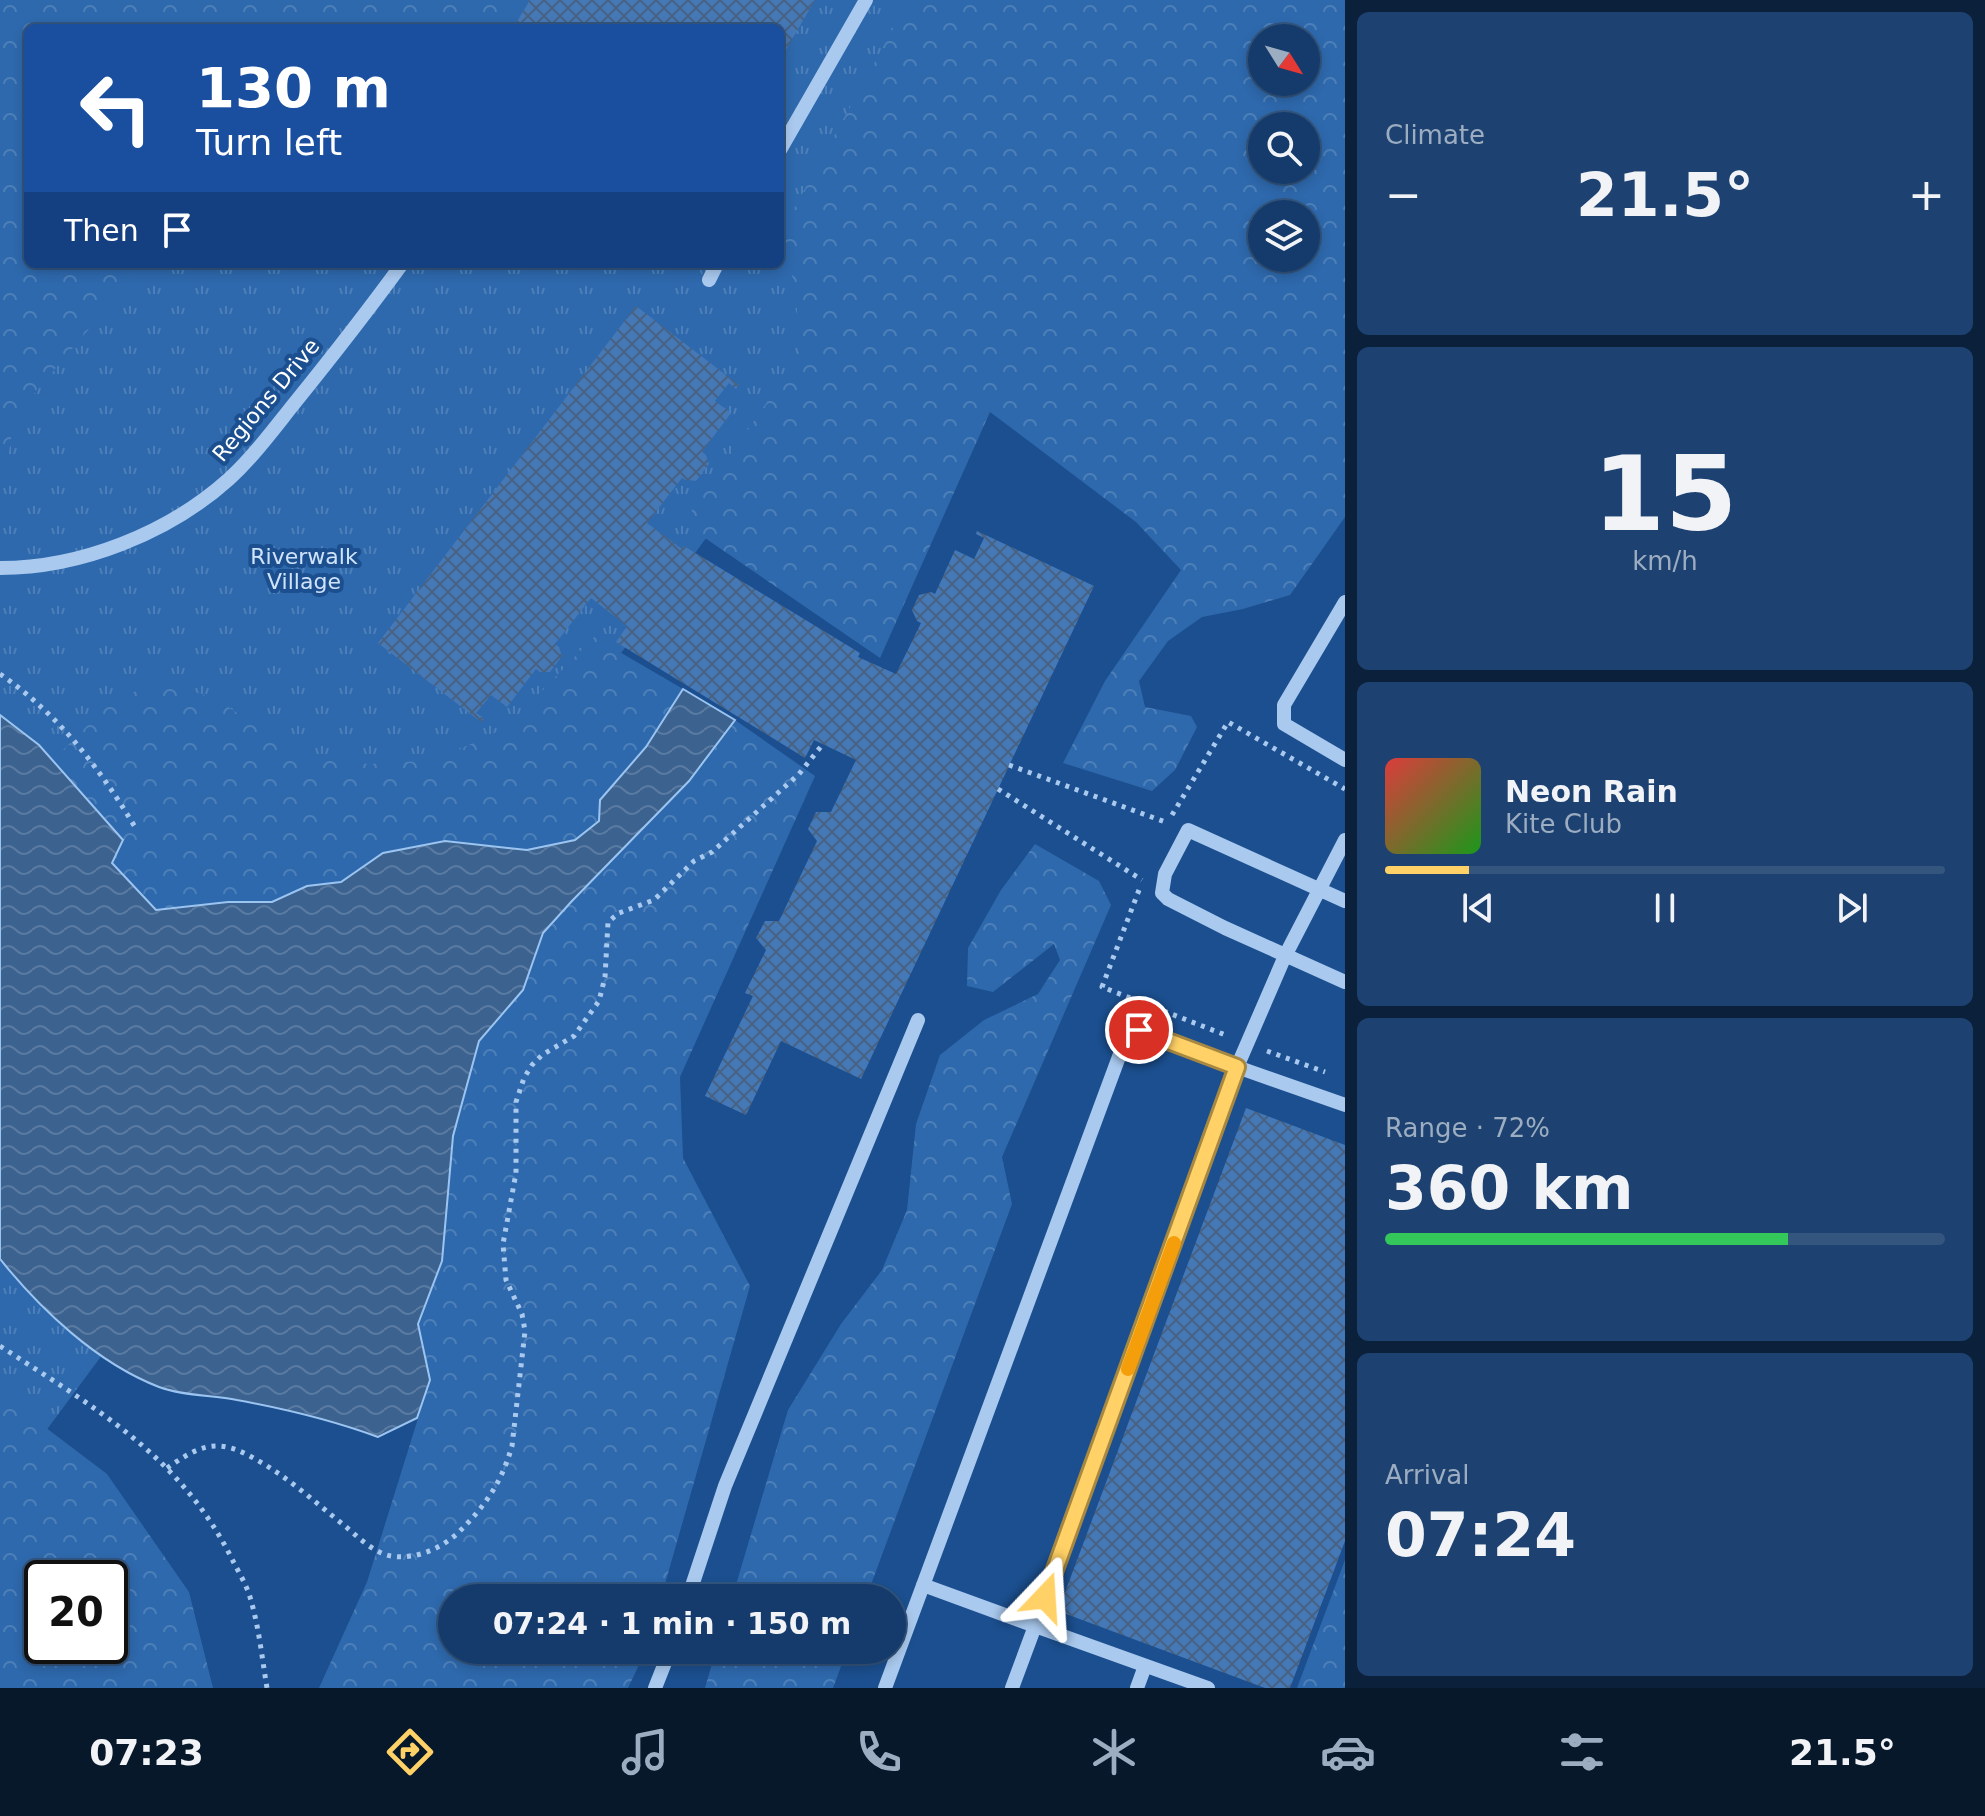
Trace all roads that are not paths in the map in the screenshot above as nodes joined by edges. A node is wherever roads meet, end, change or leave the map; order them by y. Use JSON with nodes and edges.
{"nodes":[{"id":1,"x":866,"y":0,"type":"edge"},
{"id":2,"x":784,"y":143,"type":"edge"},
{"id":3,"x":399,"y":268,"type":"edge"},
{"id":4,"x":715,"y":268,"type":"edge"},
{"id":5,"x":709,"y":280,"type":"dead end"},
{"id":6,"x":0,"y":568,"type":"edge"},
{"id":7,"x":1345,"y":602,"type":"edge"},
{"id":8,"x":1345,"y":760,"type":"edge"},
{"id":9,"x":1345,"y":840,"type":"edge"},
{"id":10,"x":1319,"y":888,"type":"junction"},
{"id":11,"x":1345,"y":901,"type":"edge"},
{"id":12,"x":1285,"y":956,"type":"junction"},
{"id":13,"x":1345,"y":982,"type":"edge"},
{"id":14,"x":918,"y":1020,"type":"dead end"},
{"id":15,"x":1237,"y":1067,"type":"junction"},
{"id":16,"x":1345,"y":1105,"type":"edge"},
{"id":17,"x":693,"y":1584,"type":"edge"},
{"id":18,"x":923,"y":1585,"type":"junction"},
{"id":19,"x":1035,"y":1626,"type":"junction"},
{"id":20,"x":664,"y":1664,"type":"edge"},
{"id":21,"x":1145,"y":1666,"type":"junction"},
{"id":22,"x":655,"y":1688,"type":"edge"},
{"id":23,"x":885,"y":1688,"type":"edge"},
{"id":24,"x":1012,"y":1688,"type":"edge"},
{"id":25,"x":1137,"y":1688,"type":"edge"},
{"id":26,"x":1208,"y":1688,"type":"edge"}],
"edges":[{"from":1,"to":2,"type":"lane"},
{"from":3,"to":6,"type":"lane","name":"Regions Drive"},
{"from":4,"to":5,"type":"lane"},
{"from":7,"to":8,"type":"lane"},
{"from":9,"to":10,"type":"lane"},
{"from":10,"to":11,"type":"lane"},
{"from":10,"to":12,"type":"lane"},
{"from":10,"to":12,"type":"lane"},
{"from":12,"to":13,"type":"lane"},
{"from":12,"to":15,"type":"lane"},
{"from":14,"to":17,"type":"lane"},
{"from":15,"to":16,"type":"lane"},
{"from":15,"to":18,"type":"lane"},
{"from":15,"to":19,"type":"lane"},
{"from":18,"to":19,"type":"lane"},
{"from":18,"to":23,"type":"lane"},
{"from":19,"to":21,"type":"lane"},
{"from":19,"to":24,"type":"lane"},
{"from":20,"to":22,"type":"lane"},
{"from":21,"to":25,"type":"lane"},
{"from":21,"to":26,"type":"lane"}]}
